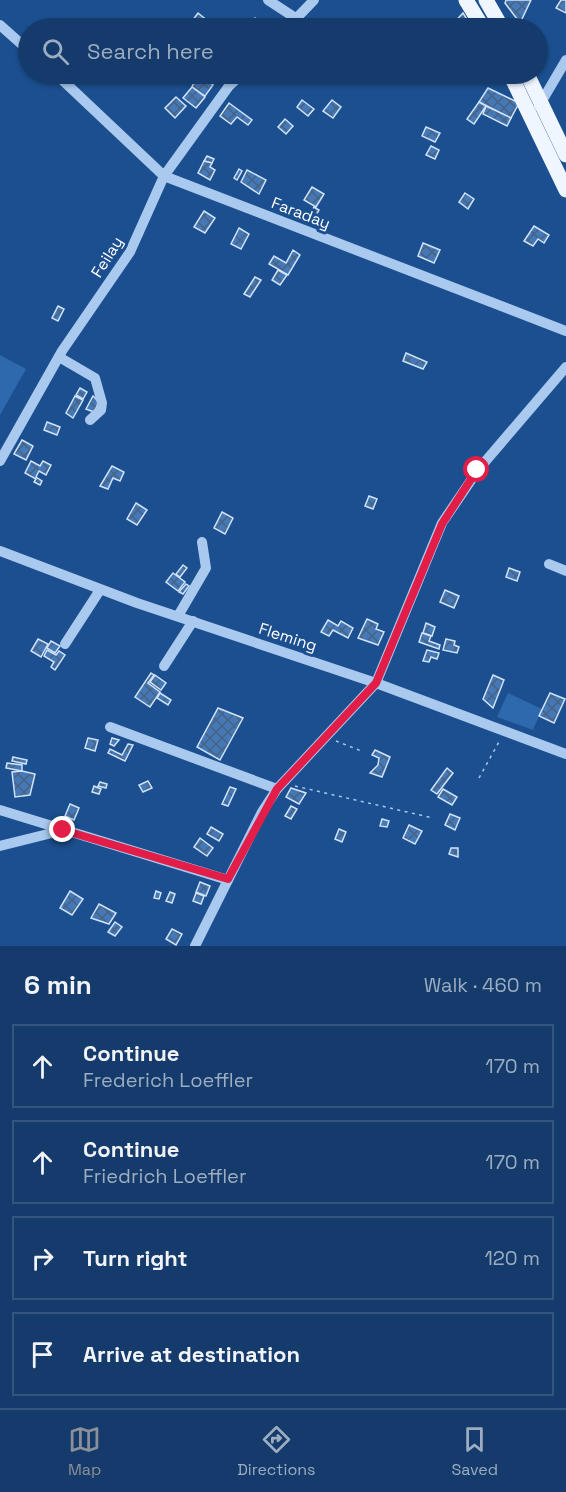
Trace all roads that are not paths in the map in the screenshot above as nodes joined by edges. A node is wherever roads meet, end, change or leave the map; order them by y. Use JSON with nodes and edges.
{"nodes":[{"id":1,"x":268,"y":0,"type":"edge"},
{"id":2,"x":314,"y":0,"type":"edge"},
{"id":3,"x":466,"y":0,"type":"edge"},
{"id":4,"x":486,"y":0,"type":"edge"},
{"id":5,"x":295,"y":18,"type":"edge"},
{"id":6,"x":298,"y":18,"type":"edge"},
{"id":7,"x":477,"y":18,"type":"edge"},
{"id":8,"x":496,"y":18,"type":"edge"},
{"id":9,"x":0,"y":25,"type":"edge"},
{"id":10,"x":18,"y":41,"type":"edge"},
{"id":11,"x":566,"y":60,"type":"edge"},
{"id":12,"x":67,"y":84,"type":"edge"},
{"id":13,"x":231,"y":84,"type":"edge"},
{"id":14,"x":515,"y":84,"type":"edge"},
{"id":15,"x":532,"y":84,"type":"edge"},
{"id":16,"x":542,"y":102,"type":"junction"},
{"id":17,"x":532,"y":115,"type":"junction"},
{"id":18,"x":566,"y":155,"type":"edge"},
{"id":19,"x":164,"y":176,"type":"junction"},
{"id":20,"x":566,"y":190,"type":"edge"},
{"id":21,"x":566,"y":331,"type":"edge"},
{"id":22,"x":59,"y":357,"type":"junction"},
{"id":23,"x":566,"y":367,"type":"edge"},
{"id":24,"x":90,"y":420,"type":"dead end"},
{"id":25,"x":0,"y":461,"type":"edge"},
{"id":26,"x":202,"y":542,"type":"dead end"},
{"id":27,"x":0,"y":551,"type":"edge"},
{"id":28,"x":549,"y":564,"type":"dead end"},
{"id":29,"x":566,"y":571,"type":"edge"},
{"id":30,"x":100,"y":590,"type":"junction"},
{"id":31,"x":178,"y":616,"type":"junction"},
{"id":32,"x":193,"y":621,"type":"junction"},
{"id":33,"x":65,"y":644,"type":"dead end"},
{"id":34,"x":164,"y":666,"type":"dead end"},
{"id":35,"x":376,"y":683,"type":"junction"},
{"id":36,"x":110,"y":727,"type":"dead end"},
{"id":37,"x":566,"y":754,"type":"edge"},
{"id":38,"x":280,"y":786,"type":"junction"},
{"id":39,"x":0,"y":810,"type":"edge"},
{"id":40,"x":63,"y":830,"type":"junction"},
{"id":41,"x":0,"y":846,"type":"edge"},
{"id":42,"x":228,"y":879,"type":"junction"},
{"id":43,"x":195,"y":946,"type":"edge"}],
"edges":[{"from":1,"to":5,"type":"street"},
{"from":2,"to":6,"type":"street"},
{"from":3,"to":7,"type":"main road"},
{"from":4,"to":8,"type":"main road"},
{"from":9,"to":10,"type":"street"},
{"from":11,"to":16,"type":"street"},
{"from":12,"to":19,"type":"street","name":"Faraday"},
{"from":13,"to":19,"type":"street","name":"Feilay"},
{"from":14,"to":17,"type":"main road"},
{"from":15,"to":16,"type":"main road"},
{"from":16,"to":17,"type":"street"},
{"from":16,"to":18,"type":"main road"},
{"from":17,"to":20,"type":"main road"},
{"from":19,"to":21,"type":"street","name":"Faraday"},
{"from":19,"to":22,"type":"street","name":"Feilay"},
{"from":22,"to":24,"type":"street"},
{"from":22,"to":25,"type":"street","name":"Feilay"},
{"from":23,"to":35,"type":"street"},
{"from":26,"to":31,"type":"street"},
{"from":27,"to":30,"type":"street","name":"Fleming"},
{"from":28,"to":29,"type":"street"},
{"from":30,"to":31,"type":"street","name":"Fleming"},
{"from":30,"to":33,"type":"street"},
{"from":31,"to":32,"type":"street","name":"Fleming"},
{"from":32,"to":34,"type":"street"},
{"from":32,"to":35,"type":"street","name":"Fleming"},
{"from":35,"to":37,"type":"street","name":"Fleming"},
{"from":35,"to":38,"type":"street"},
{"from":36,"to":38,"type":"street"},
{"from":38,"to":42,"type":"street"},
{"from":39,"to":40,"type":"street"},
{"from":40,"to":41,"type":"street"},
{"from":40,"to":42,"type":"street"},
{"from":42,"to":43,"type":"street"}]}
